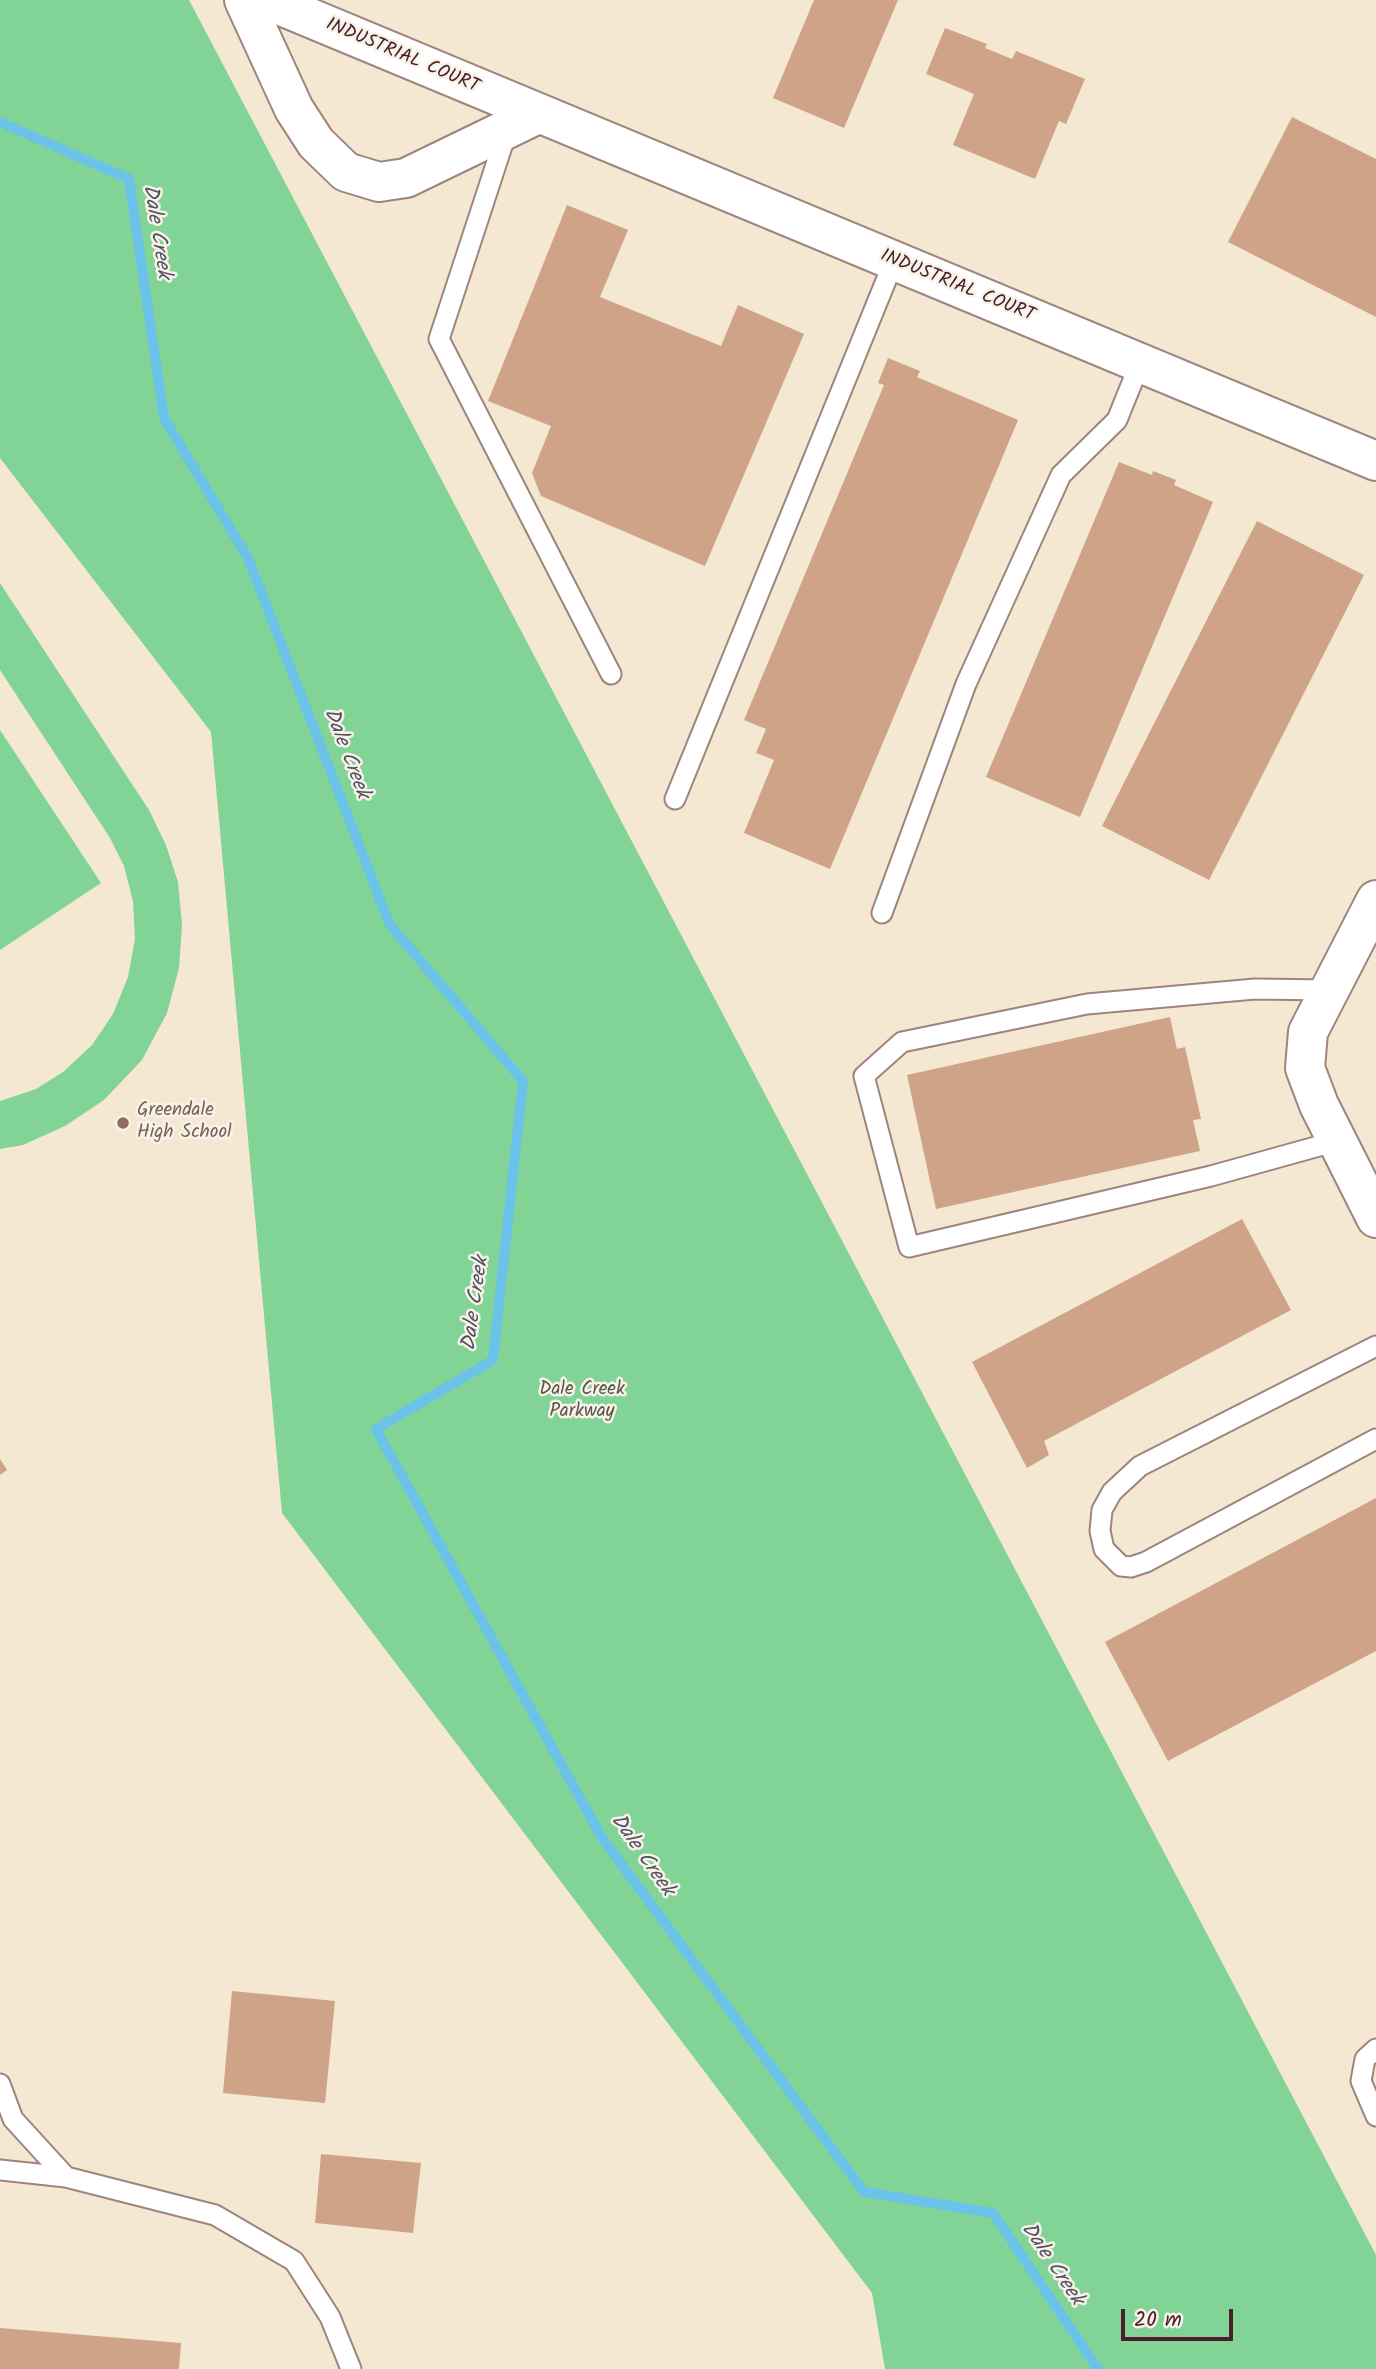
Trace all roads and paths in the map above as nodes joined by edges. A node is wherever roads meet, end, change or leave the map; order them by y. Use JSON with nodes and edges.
{"nodes":[{"id":1,"x":244,"y":0,"type":"edge"},
{"id":2,"x":267,"y":0,"type":"edge"},
{"id":3,"x":523,"y":122,"type":"junction"},
{"id":4,"x":894,"y":261,"type":"junction"},
{"id":5,"x":1140,"y":363,"type":"junction"},
{"id":6,"x":1376,"y":461,"type":"edge"},
{"id":7,"x":611,"y":674,"type":"dead end"},
{"id":8,"x":675,"y":799,"type":"dead end"},
{"id":9,"x":1376,"y":900,"type":"edge"},
{"id":10,"x":882,"y":913,"type":"dead end"},
{"id":11,"x":1367,"y":942,"type":"edge"},
{"id":12,"x":1330,"y":990,"type":"junction"},
{"id":13,"x":1337,"y":1141,"type":"junction"},
{"id":14,"x":1376,"y":1218,"type":"edge"},
{"id":15,"x":1376,"y":1346,"type":"edge"},
{"id":16,"x":1376,"y":1439,"type":"edge"},
{"id":17,"x":1376,"y":2049,"type":"edge"},
{"id":18,"x":0,"y":2084,"type":"edge"},
{"id":19,"x":1376,"y":2116,"type":"edge"},
{"id":20,"x":0,"y":2170,"type":"edge"},
{"id":21,"x":66,"y":2178,"type":"junction"},
{"id":22,"x":351,"y":2369,"type":"edge"}],
"edges":[{"from":1,"to":3,"type":"street"},
{"from":2,"to":3,"type":"street","name":"INDUSTRIAL COURT"},
{"from":3,"to":4,"type":"street","name":"INDUSTRIAL COURT"},
{"from":3,"to":7,"type":"lane"},
{"from":4,"to":5,"type":"street","name":"INDUSTRIAL COURT"},
{"from":4,"to":8,"type":"lane"},
{"from":5,"to":6,"type":"street","name":"INDUSTRIAL COURT"},
{"from":5,"to":10,"type":"lane"},
{"from":9,"to":11,"type":"street"},
{"from":11,"to":12,"type":"street"},
{"from":12,"to":13,"type":"street"},
{"from":12,"to":13,"type":"lane"},
{"from":13,"to":14,"type":"street"},
{"from":15,"to":16,"type":"lane"},
{"from":17,"to":19,"type":"lane"},
{"from":18,"to":21,"type":"lane"},
{"from":20,"to":21,"type":"lane"},
{"from":21,"to":22,"type":"lane"}]}
